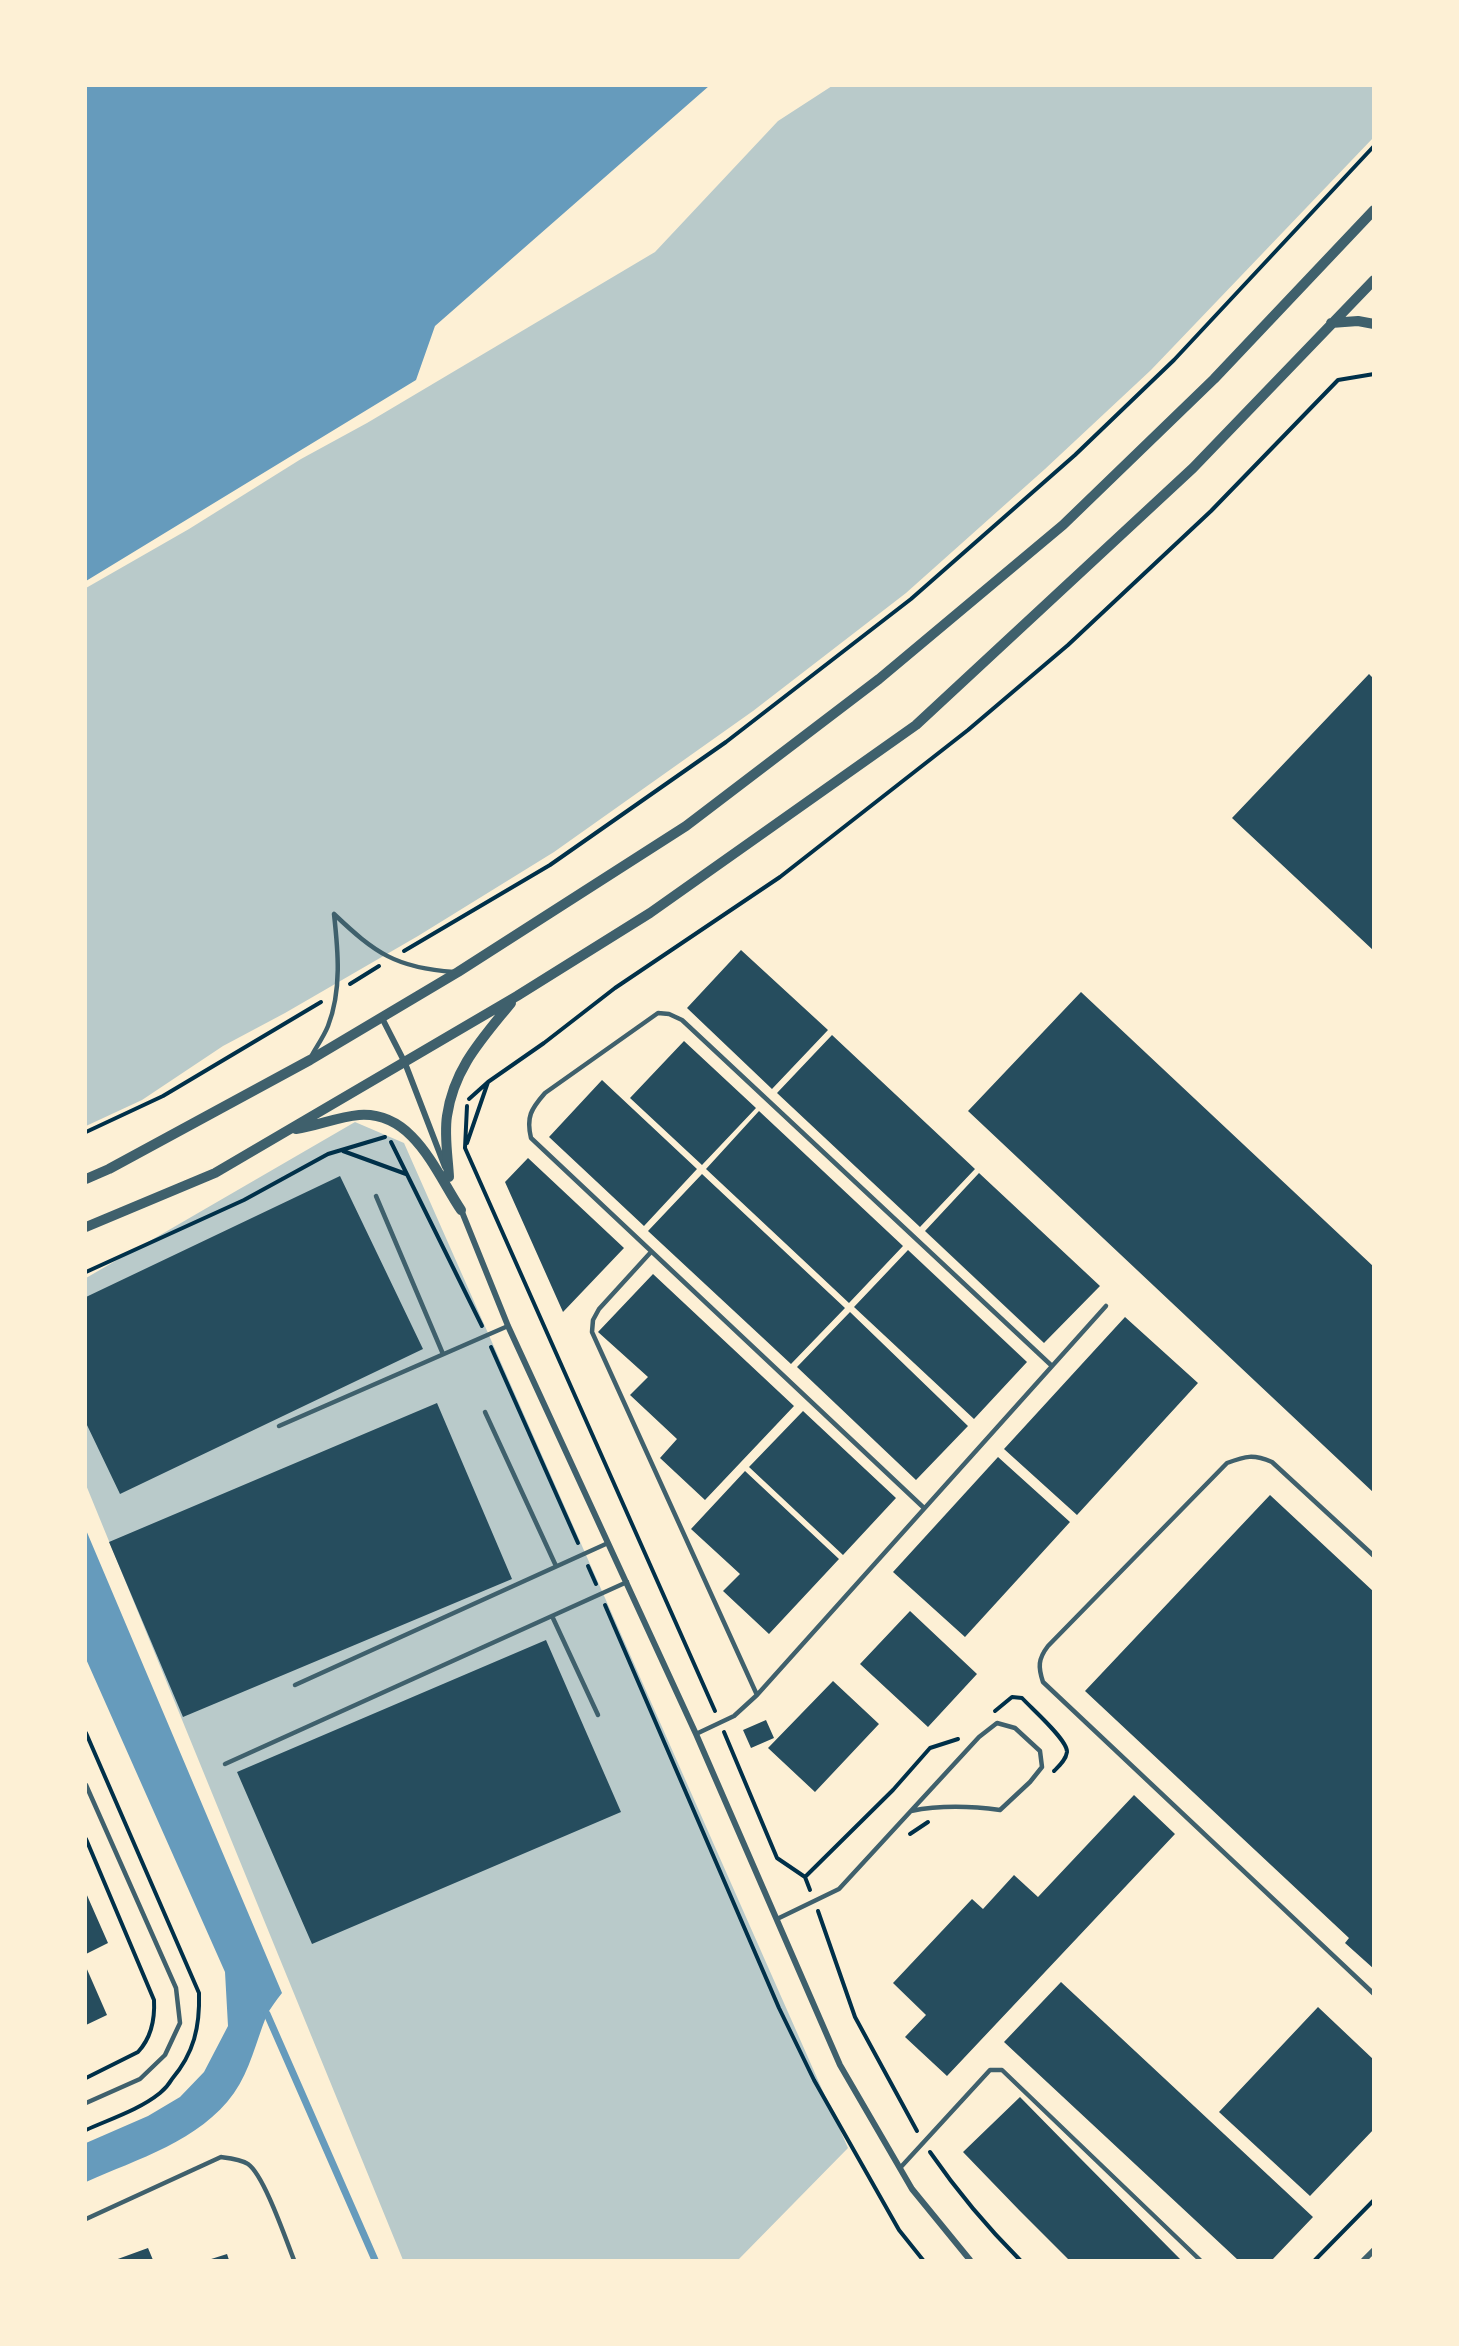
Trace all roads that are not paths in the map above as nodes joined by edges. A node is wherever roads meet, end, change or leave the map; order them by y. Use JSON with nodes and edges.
{"nodes":[{"id":1,"x":1374,"y":210,"type":"edge"},
{"id":2,"x":1374,"y":279,"type":"edge"},
{"id":3,"x":1331,"y":323,"type":"junction"},
{"id":4,"x":1374,"y":324,"type":"edge"},
{"id":5,"x":458,"y":972,"type":"junction"},
{"id":6,"x":517,"y":996,"type":"junction"},
{"id":7,"x":382,"y":1018,"type":"junction"},
{"id":8,"x":310,"y":1060,"type":"junction"},
{"id":9,"x":405,"y":1063,"type":"junction"},
{"id":10,"x":290,"y":1130,"type":"junction"},
{"id":11,"x":449,"y":1177,"type":"junction"},
{"id":12,"x":86,"y":1179,"type":"edge"},
{"id":13,"x":376,"y":1196,"type":"dead end"},
{"id":14,"x":461,"y":1210,"type":"junction"},
{"id":15,"x":86,"y":1227,"type":"edge"},
{"id":16,"x":651,"y":1252,"type":"junction"},
{"id":17,"x":1106,"y":1306,"type":"dead end"},
{"id":18,"x":508,"y":1326,"type":"junction"},
{"id":19,"x":443,"y":1353,"type":"junction"},
{"id":20,"x":1052,"y":1366,"type":"junction"},
{"id":21,"x":485,"y":1412,"type":"dead end"},
{"id":22,"x":279,"y":1426,"type":"dead end"},
{"id":23,"x":924,"y":1508,"type":"junction"},
{"id":24,"x":608,"y":1543,"type":"junction"},
{"id":25,"x":1374,"y":1556,"type":"edge"},
{"id":26,"x":556,"y":1566,"type":"junction"},
{"id":27,"x":627,"y":1582,"type":"junction"},
{"id":28,"x":552,"y":1616,"type":"junction"},
{"id":29,"x":295,"y":1685,"type":"dead end"},
{"id":30,"x":757,"y":1695,"type":"junction"},
{"id":31,"x":598,"y":1715,"type":"dead end"},
{"id":32,"x":696,"y":1734,"type":"junction"},
{"id":33,"x":225,"y":1764,"type":"dead end"},
{"id":34,"x":86,"y":1785,"type":"edge"},
{"id":35,"x":911,"y":1811,"type":"junction"},
{"id":36,"x":777,"y":1919,"type":"junction"},
{"id":37,"x":1374,"y":1994,"type":"edge"},
{"id":38,"x":86,"y":2103,"type":"edge"},
{"id":39,"x":900,"y":2168,"type":"junction"},
{"id":40,"x":86,"y":2218,"type":"edge"},
{"id":41,"x":1374,"y":2250,"type":"edge"},
{"id":42,"x":294,"y":2260,"type":"edge"},
{"id":43,"x":970,"y":2260,"type":"edge"},
{"id":44,"x":1200,"y":2260,"type":"edge"},
{"id":45,"x":1364,"y":2260,"type":"edge"}],
"edges":[{"from":1,"to":5,"type":"street"},
{"from":2,"to":3,"type":"street"},
{"from":3,"to":4,"type":"street"},
{"from":3,"to":6,"type":"street"},
{"from":5,"to":7,"type":"street"},
{"from":5,"to":8,"type":"lane"},
{"from":6,"to":9,"type":"street"},
{"from":6,"to":11,"type":"street"},
{"from":7,"to":8,"type":"street"},
{"from":7,"to":9,"type":"street"},
{"from":8,"to":12,"type":"street"},
{"from":9,"to":10,"type":"street"},
{"from":9,"to":11,"type":"street"},
{"from":10,"to":14,"type":"street"},
{"from":10,"to":15,"type":"street"},
{"from":11,"to":14,"type":"street"},
{"from":13,"to":19,"type":"lane"},
{"from":14,"to":18,"type":"street"},
{"from":16,"to":20,"type":"lane"},
{"from":16,"to":23,"type":"lane"},
{"from":16,"to":30,"type":"lane"},
{"from":17,"to":20,"type":"lane"},
{"from":18,"to":19,"type":"lane"},
{"from":18,"to":24,"type":"street"},
{"from":19,"to":22,"type":"lane"},
{"from":20,"to":23,"type":"lane"},
{"from":21,"to":26,"type":"lane"},
{"from":23,"to":30,"type":"lane"},
{"from":24,"to":26,"type":"lane"},
{"from":24,"to":27,"type":"street"},
{"from":25,"to":37,"type":"lane"},
{"from":26,"to":29,"type":"lane"},
{"from":27,"to":28,"type":"lane"},
{"from":27,"to":32,"type":"street"},
{"from":28,"to":31,"type":"lane"},
{"from":28,"to":33,"type":"lane"},
{"from":30,"to":32,"type":"lane"},
{"from":32,"to":36,"type":"street"},
{"from":34,"to":38,"type":"lane"},
{"from":35,"to":35,"type":"lane"},
{"from":35,"to":36,"type":"lane"},
{"from":36,"to":39,"type":"street"},
{"from":39,"to":43,"type":"street"},
{"from":39,"to":44,"type":"lane"},
{"from":40,"to":42,"type":"lane"},
{"from":41,"to":45,"type":"street"}]}
